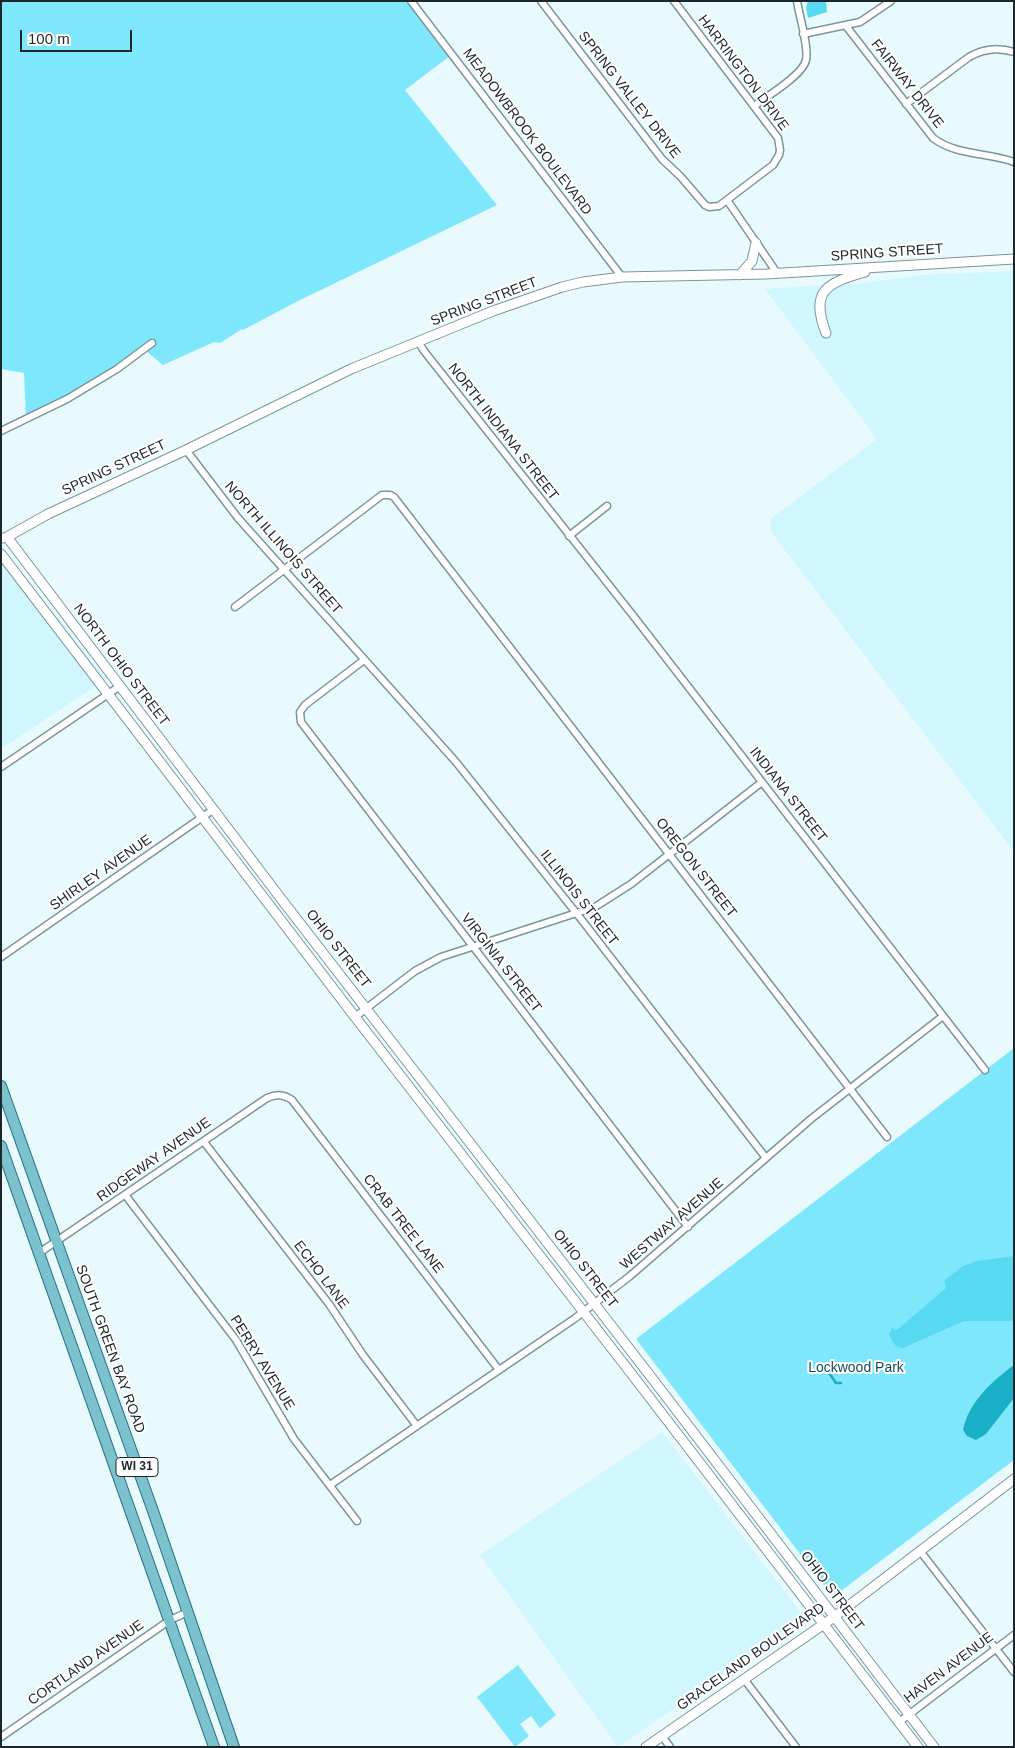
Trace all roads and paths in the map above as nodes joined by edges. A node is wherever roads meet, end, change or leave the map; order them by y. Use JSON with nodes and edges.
{"nodes":[{"id":1,"x":412,"y":1,"type":"edge"},
{"id":2,"x":541,"y":1,"type":"edge"},
{"id":3,"x":674,"y":1,"type":"edge"},
{"id":4,"x":797,"y":1,"type":"edge"},
{"id":5,"x":891,"y":1,"type":"edge"},
{"id":6,"x":846,"y":26,"type":"junction"},
{"id":7,"x":803,"y":34,"type":"junction"},
{"id":8,"x":1014,"y":52,"type":"edge"},
{"id":9,"x":906,"y":104,"type":"junction"},
{"id":10,"x":754,"y":106,"type":"junction"},
{"id":11,"x":1014,"y":162,"type":"edge"},
{"id":12,"x":727,"y":200,"type":"junction"},
{"id":13,"x":756,"y":243,"type":"junction"},
{"id":14,"x":1014,"y":259,"type":"edge"},
{"id":15,"x":881,"y":268,"type":"junction"},
{"id":16,"x":777,"y":273,"type":"junction"},
{"id":17,"x":740,"y":275,"type":"junction"},
{"id":18,"x":622,"y":277,"type":"junction"},
{"id":19,"x":826,"y":333,"type":"dead end"},
{"id":20,"x":418,"y":341,"type":"junction"},
{"id":21,"x":152,"y":343,"type":"dead end"},
{"id":22,"x":1,"y":431,"type":"edge"},
{"id":23,"x":186,"y":450,"type":"junction"},
{"id":24,"x":607,"y":506,"type":"dead end"},
{"id":25,"x":569,"y":536,"type":"junction"},
{"id":26,"x":4,"y":538,"type":"edge"},
{"id":27,"x":1,"y":547,"type":"edge"},
{"id":28,"x":1,"y":554,"type":"edge"},
{"id":29,"x":284,"y":570,"type":"junction"},
{"id":30,"x":38,"y":578,"type":"junction"},
{"id":31,"x":26,"y":586,"type":"junction"},
{"id":32,"x":234,"y":607,"type":"dead end"},
{"id":33,"x":64,"y":612,"type":"junction"},
{"id":34,"x":54,"y":623,"type":"junction"},
{"id":35,"x":364,"y":660,"type":"junction"},
{"id":36,"x":120,"y":686,"type":"junction"},
{"id":37,"x":109,"y":694,"type":"junction"},
{"id":38,"x":1,"y":767,"type":"edge"},
{"id":39,"x":762,"y":782,"type":"junction"},
{"id":40,"x":214,"y":809,"type":"junction"},
{"id":41,"x":204,"y":817,"type":"junction"},
{"id":42,"x":669,"y":854,"type":"junction"},
{"id":43,"x":270,"y":883,"type":"junction"},
{"id":44,"x":259,"y":891,"type":"junction"},
{"id":45,"x":576,"y":913,"type":"junction"},
{"id":46,"x":318,"y":946,"type":"junction"},
{"id":47,"x":472,"y":946,"type":"junction"},
{"id":48,"x":307,"y":954,"type":"junction"},
{"id":49,"x":1,"y":957,"type":"edge"},
{"id":50,"x":366,"y":1007,"type":"junction"},
{"id":51,"x":943,"y":1016,"type":"junction"},
{"id":52,"x":354,"y":1017,"type":"junction"},
{"id":53,"x":985,"y":1070,"type":"dead end"},
{"id":54,"x":1,"y":1086,"type":"edge"},
{"id":55,"x":851,"y":1089,"type":"junction"},
{"id":56,"x":285,"y":1096,"type":"joint"},
{"id":57,"x":443,"y":1107,"type":"junction"},
{"id":58,"x":431,"y":1116,"type":"junction"},
{"id":59,"x":887,"y":1137,"type":"dead end"},
{"id":60,"x":204,"y":1142,"type":"junction"},
{"id":61,"x":1,"y":1146,"type":"edge"},
{"id":62,"x":766,"y":1158,"type":"junction"},
{"id":63,"x":126,"y":1196,"type":"junction"},
{"id":64,"x":511,"y":1196,"type":"junction"},
{"id":65,"x":500,"y":1204,"type":"junction"},
{"id":66,"x":688,"y":1227,"type":"junction"},
{"id":67,"x":57,"y":1242,"type":"junction"},
{"id":68,"x":39,"y":1253,"type":"junction"},
{"id":69,"x":594,"y":1304,"type":"junction"},
{"id":70,"x":584,"y":1312,"type":"junction"},
{"id":71,"x":499,"y":1370,"type":"junction"},
{"id":72,"x":417,"y":1426,"type":"junction"},
{"id":73,"x":1013,"y":1482,"type":"edge"},
{"id":74,"x":330,"y":1485,"type":"junction"},
{"id":75,"x":749,"y":1505,"type":"junction"},
{"id":76,"x":738,"y":1513,"type":"junction"},
{"id":77,"x":357,"y":1521,"type":"dead end"},
{"id":78,"x":920,"y":1550,"type":"junction"},
{"id":79,"x":188,"y":1612,"type":"junction"},
{"id":80,"x":834,"y":1617,"type":"junction"},
{"id":81,"x":170,"y":1620,"type":"junction"},
{"id":82,"x":823,"y":1624,"type":"junction"},
{"id":83,"x":1014,"y":1634,"type":"edge"},
{"id":84,"x":996,"y":1648,"type":"junction"},
{"id":85,"x":1014,"y":1672,"type":"edge"},
{"id":86,"x":744,"y":1679,"type":"junction"},
{"id":87,"x":908,"y":1714,"type":"junction"},
{"id":88,"x":899,"y":1722,"type":"junction"},
{"id":89,"x":662,"y":1736,"type":"junction"},
{"id":90,"x":1,"y":1737,"type":"edge"},
{"id":91,"x":214,"y":1747,"type":"edge"},
{"id":92,"x":234,"y":1747,"type":"edge"},
{"id":93,"x":646,"y":1747,"type":"edge"},
{"id":94,"x":670,"y":1747,"type":"edge"},
{"id":95,"x":796,"y":1747,"type":"edge"},
{"id":96,"x":918,"y":1747,"type":"edge"},
{"id":97,"x":934,"y":1747,"type":"edge"}],
"edges":[{"from":1,"to":18,"type":"street","name":"MEADOWBROOK BOULEVARD"},
{"from":2,"to":12,"type":"street","name":"SPRING VALLEY DRIVE"},
{"from":3,"to":10,"type":"street","name":"HARRINGTON DRIVE"},
{"from":4,"to":7,"type":"street"},
{"from":5,"to":6,"type":"street"},
{"from":6,"to":7,"type":"street"},
{"from":6,"to":9,"type":"street","name":"FAIRWAY DRIVE"},
{"from":7,"to":10,"type":"street"},
{"from":8,"to":9,"type":"street"},
{"from":9,"to":11,"type":"street","name":"FAIRWAY DRIVE"},
{"from":10,"to":12,"type":"street","name":"HARRINGTON DRIVE"},
{"from":12,"to":13,"type":"street"},
{"from":13,"to":16,"type":"street"},
{"from":13,"to":17,"type":"street"},
{"from":14,"to":15,"type":"street","name":"SPRING STREET"},
{"from":15,"to":16,"type":"street","name":"SPRING STREET"},
{"from":15,"to":19,"type":"street"},
{"from":16,"to":17,"type":"street","name":"SPRING STREET"},
{"from":17,"to":18,"type":"street","name":"SPRING STREET"},
{"from":18,"to":20,"type":"street","name":"SPRING STREET"},
{"from":20,"to":23,"type":"street","name":"SPRING STREET"},
{"from":20,"to":25,"type":"street","name":"NORTH INDIANA STREET"},
{"from":21,"to":22,"type":"street"},
{"from":23,"to":26,"type":"street","name":"SPRING STREET"},
{"from":23,"to":29,"type":"street","name":"NORTH ILLINOIS STREET"},
{"from":24,"to":25,"type":"street"},
{"from":25,"to":39,"type":"street","name":"INDIANA STREET"},
{"from":26,"to":27,"type":"street","name":"SPRING STREET"},
{"from":26,"to":30,"type":"street","name":"NORTH OHIO STREET"},
{"from":28,"to":31,"type":"street","name":"NORTH OHIO STREET"},
{"from":29,"to":32,"type":"street"},
{"from":29,"to":35,"type":"street","name":"NORTH ILLINOIS STREET"},
{"from":29,"to":42,"type":"street","name":"OREGON STREET"},
{"from":30,"to":31,"type":"street"},
{"from":30,"to":33,"type":"street","name":"NORTH OHIO STREET"},
{"from":31,"to":34,"type":"street","name":"NORTH OHIO STREET"},
{"from":33,"to":34,"type":"street"},
{"from":33,"to":36,"type":"street","name":"NORTH OHIO STREET"},
{"from":34,"to":37,"type":"street","name":"NORTH OHIO STREET"},
{"from":35,"to":45,"type":"street","name":"ILLINOIS STREET"},
{"from":35,"to":47,"type":"street","name":"VIRGINIA STREET"},
{"from":36,"to":37,"type":"street"},
{"from":36,"to":40,"type":"street","name":"NORTH OHIO STREET"},
{"from":37,"to":38,"type":"street"},
{"from":37,"to":41,"type":"street","name":"NORTH OHIO STREET"},
{"from":39,"to":42,"type":"street"},
{"from":39,"to":51,"type":"street","name":"INDIANA STREET"},
{"from":40,"to":41,"type":"street","name":"SHIRLEY AVENUE"},
{"from":40,"to":43,"type":"street","name":"OHIO STREET"},
{"from":41,"to":44,"type":"street","name":"OHIO STREET"},
{"from":41,"to":49,"type":"street","name":"SHIRLEY AVENUE"},
{"from":42,"to":45,"type":"street"},
{"from":42,"to":55,"type":"street","name":"OREGON STREET"},
{"from":43,"to":44,"type":"street"},
{"from":43,"to":46,"type":"street","name":"OHIO STREET"},
{"from":44,"to":48,"type":"street","name":"OHIO STREET"},
{"from":45,"to":47,"type":"street"},
{"from":45,"to":62,"type":"street","name":"ILLINOIS STREET"},
{"from":46,"to":48,"type":"street"},
{"from":46,"to":50,"type":"street","name":"OHIO STREET"},
{"from":47,"to":50,"type":"street"},
{"from":47,"to":66,"type":"street","name":"VIRGINIA STREET"},
{"from":48,"to":52,"type":"street","name":"OHIO STREET"},
{"from":50,"to":52,"type":"street"},
{"from":50,"to":57,"type":"street","name":"OHIO STREET"},
{"from":51,"to":53,"type":"street","name":"INDIANA STREET"},
{"from":51,"to":55,"type":"street","name":"WESTWAY AVENUE"},
{"from":52,"to":58,"type":"street","name":"OHIO STREET"},
{"from":54,"to":67,"type":"main road","name":"SOUTH GREEN BAY ROAD","number":"WI 31"},
{"from":55,"to":59,"type":"street","name":"OREGON STREET"},
{"from":55,"to":62,"type":"street","name":"WESTWAY AVENUE"},
{"from":56,"to":60,"type":"street","name":"RIDGEWAY AVENUE"},
{"from":56,"to":71,"type":"street","name":"CRAB TREE LANE"},
{"from":57,"to":58,"type":"street"},
{"from":57,"to":64,"type":"street","name":"OHIO STREET"},
{"from":58,"to":65,"type":"street","name":"OHIO STREET"},
{"from":60,"to":63,"type":"street","name":"RIDGEWAY AVENUE"},
{"from":60,"to":72,"type":"street","name":"ECHO LANE"},
{"from":61,"to":68,"type":"main road","number":"WI 31"},
{"from":62,"to":66,"type":"street","name":"WESTWAY AVENUE"},
{"from":63,"to":67,"type":"street","name":"RIDGEWAY AVENUE"},
{"from":63,"to":74,"type":"street","name":"PERRY AVENUE"},
{"from":64,"to":65,"type":"street"},
{"from":64,"to":69,"type":"street","name":"OHIO STREET"},
{"from":65,"to":70,"type":"street","name":"OHIO STREET"},
{"from":66,"to":69,"type":"street","name":"WESTWAY AVENUE"},
{"from":67,"to":68,"type":"street","name":"RIDGEWAY AVENUE"},
{"from":67,"to":79,"type":"main road","name":"SOUTH GREEN BAY ROAD","number":"WI 31"},
{"from":68,"to":81,"type":"main road","number":"WI 31"},
{"from":69,"to":70,"type":"street","name":"WESTWAY AVENUE"},
{"from":69,"to":75,"type":"street","name":"OHIO STREET"},
{"from":70,"to":71,"type":"street","name":"WESTWAY AVENUE"},
{"from":70,"to":76,"type":"street","name":"OHIO STREET"},
{"from":71,"to":72,"type":"street","name":"WESTWAY AVENUE"},
{"from":72,"to":74,"type":"street","name":"WESTWAY AVENUE"},
{"from":73,"to":78,"type":"street","name":"GRACELAND BOULEVARD"},
{"from":74,"to":77,"type":"street","name":"PERRY AVENUE"},
{"from":75,"to":76,"type":"street"},
{"from":75,"to":80,"type":"street","name":"OHIO STREET"},
{"from":76,"to":82,"type":"street","name":"OHIO STREET"},
{"from":78,"to":80,"type":"street","name":"GRACELAND BOULEVARD"},
{"from":78,"to":84,"type":"street"},
{"from":79,"to":81,"type":"street","name":"CORTLAND AVENUE"},
{"from":79,"to":92,"type":"main road","name":"SOUTH GREEN BAY ROAD","number":"WI 31"},
{"from":80,"to":82,"type":"street","name":"GRACELAND BOULEVARD"},
{"from":80,"to":87,"type":"street","name":"OHIO STREET"},
{"from":81,"to":90,"type":"street","name":"CORTLAND AVENUE"},
{"from":81,"to":91,"type":"main road","number":"WI 31"},
{"from":82,"to":86,"type":"street","name":"GRACELAND BOULEVARD"},
{"from":82,"to":88,"type":"street","name":"OHIO STREET"},
{"from":83,"to":84,"type":"street","name":"HAVEN AVENUE"},
{"from":84,"to":85,"type":"street"},
{"from":84,"to":87,"type":"street","name":"HAVEN AVENUE"},
{"from":86,"to":89,"type":"street","name":"GRACELAND BOULEVARD"},
{"from":86,"to":95,"type":"street"},
{"from":87,"to":88,"type":"street","name":"HAVEN AVENUE"},
{"from":87,"to":97,"type":"street","name":"OHIO STREET"},
{"from":88,"to":96,"type":"street","name":"OHIO STREET"},
{"from":89,"to":93,"type":"street","name":"GRACELAND BOULEVARD"},
{"from":89,"to":94,"type":"street"}]}
